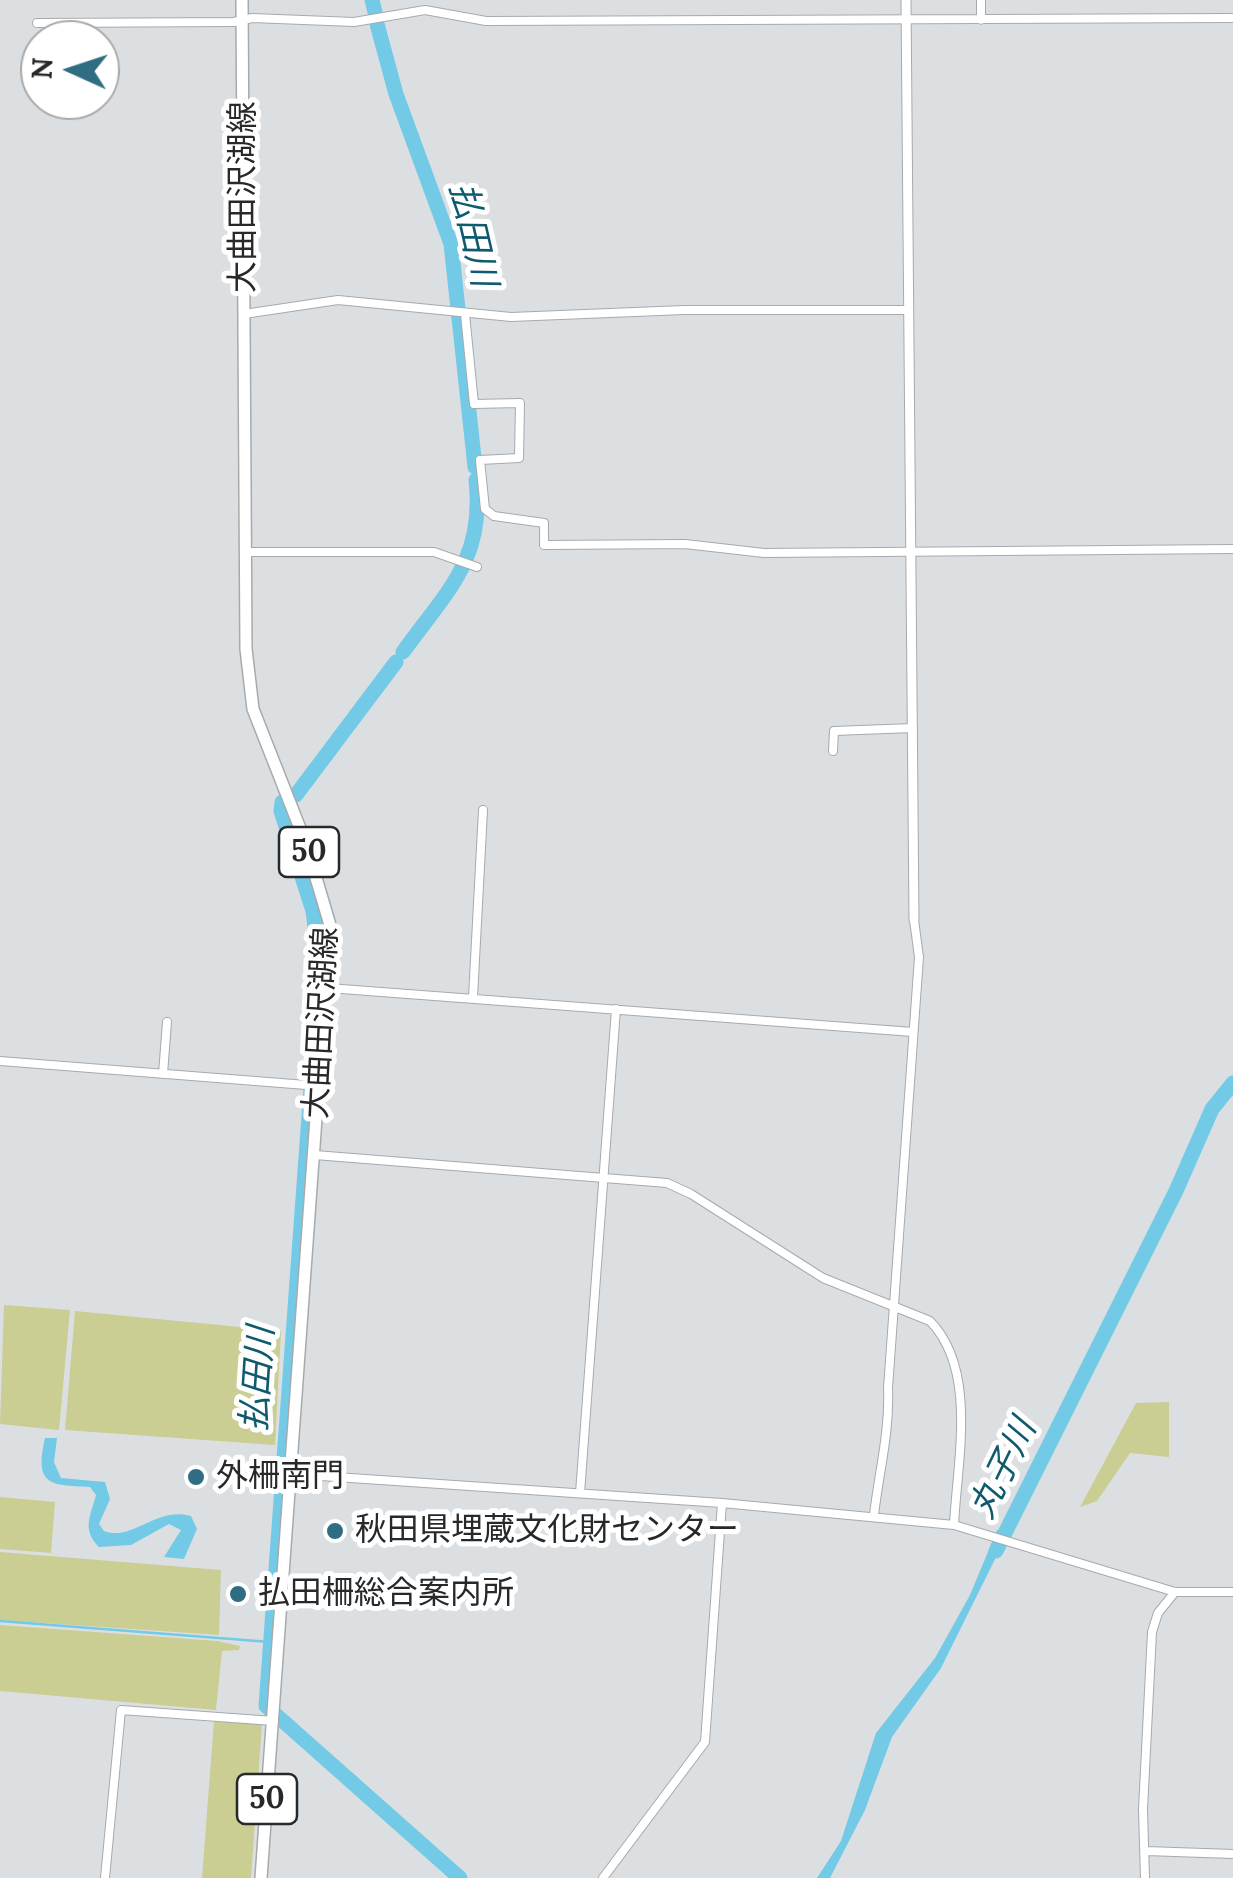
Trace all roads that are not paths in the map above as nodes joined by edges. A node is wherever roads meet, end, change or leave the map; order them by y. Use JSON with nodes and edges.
{"nodes":[{"id":1,"x":242,"y":0,"type":"edge"},
{"id":2,"x":906,"y":0,"type":"edge"},
{"id":3,"x":981,"y":0,"type":"edge"},
{"id":4,"x":1233,"y":18,"type":"edge"},
{"id":5,"x":242,"y":20,"type":"junction"},
{"id":6,"x":981,"y":20,"type":"junction"},
{"id":7,"x":906,"y":21,"type":"junction"},
{"id":8,"x":120,"y":22,"type":"edge"},
{"id":9,"x":908,"y":310,"type":"junction"},
{"id":10,"x":244,"y":314,"type":"junction"},
{"id":11,"x":465,"y":314,"type":"junction"},
{"id":12,"x":1233,"y":549,"type":"edge"},
{"id":13,"x":249,"y":552,"type":"junction"},
{"id":14,"x":912,"y":553,"type":"junction"},
{"id":15,"x":478,"y":566,"type":"dead end"},
{"id":16,"x":912,"y":728,"type":"junction"},
{"id":17,"x":832,"y":751,"type":"dead end"},
{"id":18,"x":483,"y":810,"type":"dead end"},
{"id":19,"x":914,"y":920,"type":"joint"},
{"id":20,"x":328,"y":988,"type":"junction"},
{"id":21,"x":473,"y":997,"type":"junction"},
{"id":22,"x":616,"y":1009,"type":"junction"},
{"id":23,"x":166,"y":1022,"type":"dead end"},
{"id":24,"x":913,"y":1032,"type":"junction"},
{"id":25,"x":0,"y":1061,"type":"edge"},
{"id":26,"x":163,"y":1074,"type":"junction"},
{"id":27,"x":321,"y":1086,"type":"junction"},
{"id":28,"x":315,"y":1155,"type":"junction"},
{"id":29,"x":603,"y":1177,"type":"junction"},
{"id":30,"x":893,"y":1304,"type":"junction"},
{"id":31,"x":291,"y":1474,"type":"junction"},
{"id":32,"x":580,"y":1493,"type":"junction"},
{"id":33,"x":722,"y":1503,"type":"junction"},
{"id":34,"x":874,"y":1515,"type":"junction"},
{"id":35,"x":957,"y":1526,"type":"junction"},
{"id":36,"x":1174,"y":1592,"type":"junction"},
{"id":37,"x":1233,"y":1592,"type":"edge"},
{"id":38,"x":274,"y":1717,"type":"junction"},
{"id":39,"x":1146,"y":1852,"type":"junction"},
{"id":40,"x":1233,"y":1854,"type":"edge"},
{"id":41,"x":105,"y":1878,"type":"edge"},
{"id":42,"x":261,"y":1878,"type":"edge"},
{"id":43,"x":603,"y":1878,"type":"edge"},
{"id":44,"x":1144,"y":1878,"type":"edge"}],
"edges":[{"from":1,"to":5,"type":"main road","name":"大曲田沢湖線","number":"50"},
{"from":2,"to":7,"type":"street"},
{"from":3,"to":6,"type":"street"},
{"from":4,"to":6,"type":"street"},
{"from":5,"to":7,"type":"street"},
{"from":5,"to":8,"type":"street"},
{"from":5,"to":10,"type":"main road","name":"大曲田沢湖線","number":"50"},
{"from":6,"to":7,"type":"street"},
{"from":7,"to":9,"type":"street"},
{"from":9,"to":11,"type":"street"},
{"from":9,"to":14,"type":"street"},
{"from":10,"to":11,"type":"street"},
{"from":10,"to":13,"type":"main road","name":"大曲田沢湖線","number":"50"},
{"from":11,"to":14,"type":"street"},
{"from":12,"to":14,"type":"street"},
{"from":13,"to":15,"type":"street"},
{"from":13,"to":20,"type":"main road","name":"大曲田沢湖線","number":"50"},
{"from":14,"to":16,"type":"street"},
{"from":16,"to":17,"type":"street"},
{"from":16,"to":19,"type":"street"},
{"from":18,"to":21,"type":"street"},
{"from":19,"to":24,"type":"street"},
{"from":20,"to":21,"type":"street"},
{"from":20,"to":27,"type":"main road","name":"大曲田沢湖線","number":"50"},
{"from":21,"to":22,"type":"street"},
{"from":22,"to":24,"type":"street"},
{"from":22,"to":29,"type":"street"},
{"from":23,"to":26,"type":"street"},
{"from":24,"to":30,"type":"street"},
{"from":25,"to":26,"type":"street"},
{"from":26,"to":27,"type":"street"},
{"from":27,"to":28,"type":"main road","name":"大曲田沢湖線","number":"50"},
{"from":28,"to":29,"type":"street"},
{"from":28,"to":31,"type":"main road","name":"大曲田沢湖線","number":"50"},
{"from":29,"to":30,"type":"street"},
{"from":29,"to":32,"type":"street"},
{"from":30,"to":34,"type":"street"},
{"from":30,"to":35,"type":"street"},
{"from":31,"to":32,"type":"street"},
{"from":31,"to":38,"type":"main road","name":"大曲田沢湖線","number":"50"},
{"from":32,"to":33,"type":"street"},
{"from":33,"to":34,"type":"street"},
{"from":33,"to":43,"type":"street"},
{"from":34,"to":35,"type":"street"},
{"from":35,"to":36,"type":"street"},
{"from":36,"to":37,"type":"street"},
{"from":36,"to":39,"type":"street"},
{"from":38,"to":41,"type":"street"},
{"from":38,"to":42,"type":"main road","name":"大曲田沢湖線","number":"50"},
{"from":39,"to":40,"type":"street"},
{"from":39,"to":44,"type":"street"}]}
